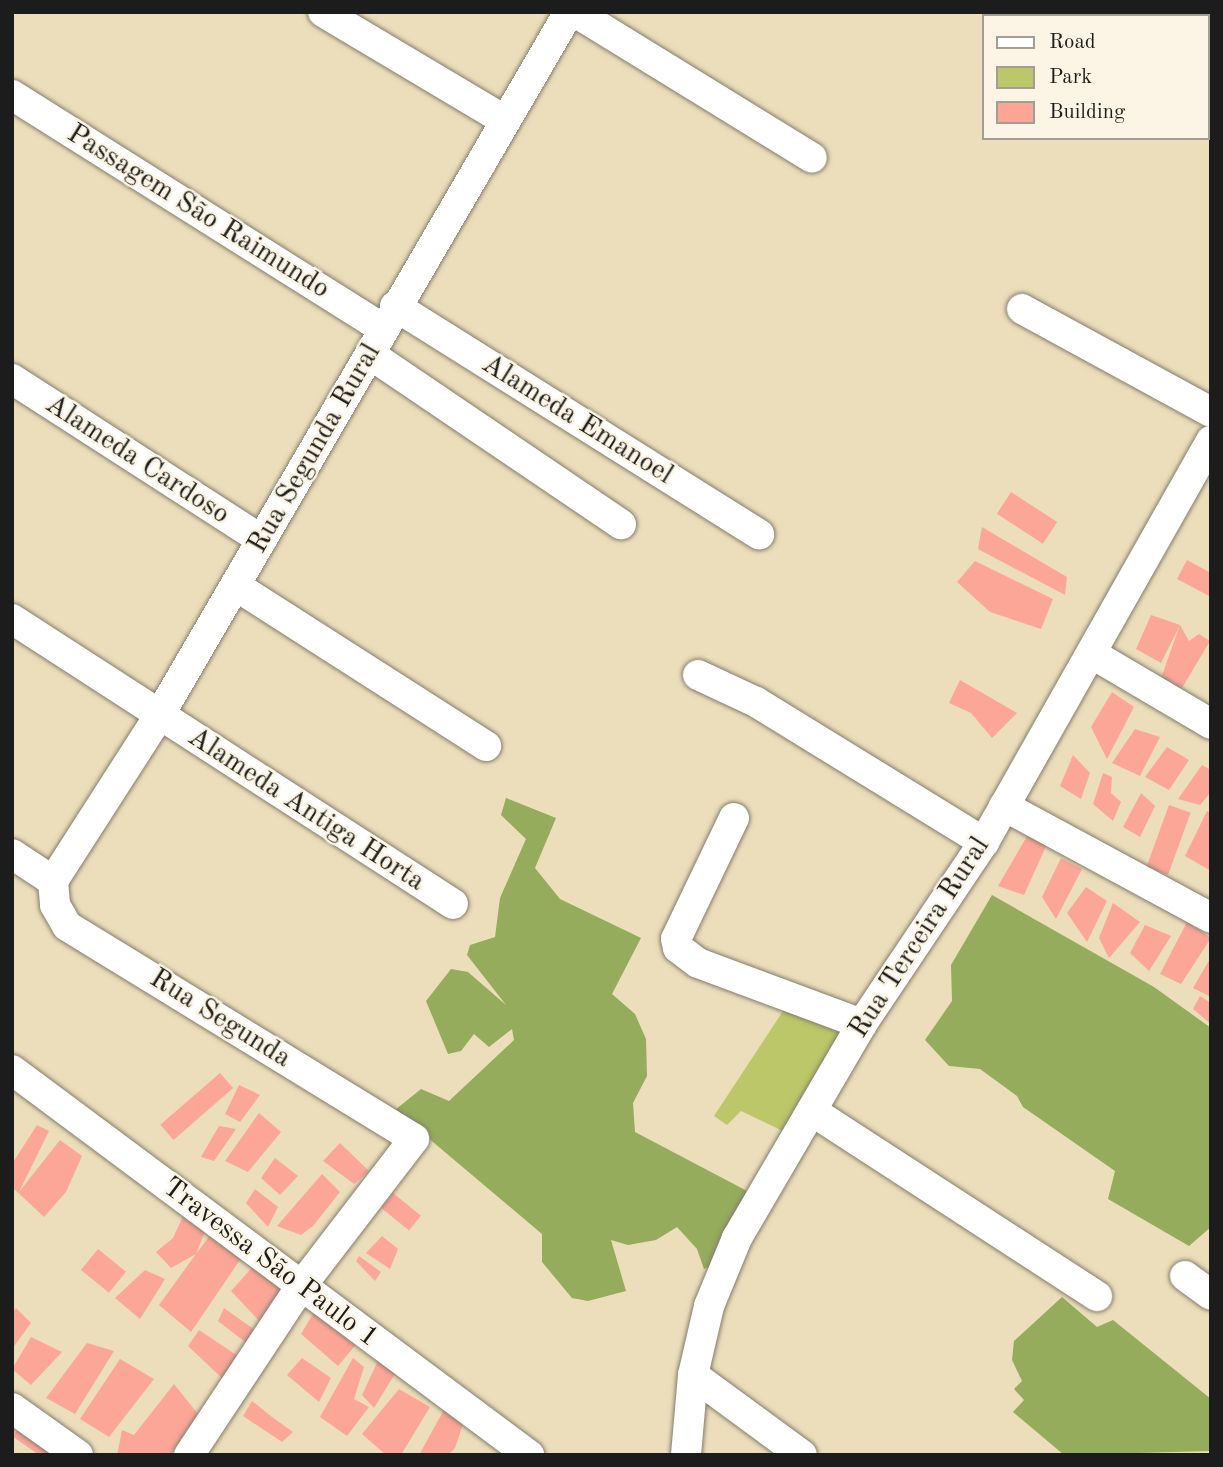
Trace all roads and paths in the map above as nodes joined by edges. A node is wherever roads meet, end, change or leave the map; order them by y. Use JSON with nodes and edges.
{"nodes":[{"id":1,"x":323,"y":12,"type":"edge"},
{"id":2,"x":569,"y":12,"type":"edge"},
{"id":3,"x":575,"y":12,"type":"edge"},
{"id":4,"x":12,"y":95,"type":"edge"},
{"id":5,"x":504,"y":120,"type":"junction"},
{"id":6,"x":812,"y":158,"type":"dead end"},
{"id":7,"x":1023,"y":309,"type":"dead end"},
{"id":8,"x":383,"y":330,"type":"junction"},
{"id":9,"x":12,"y":379,"type":"edge"},
{"id":10,"x":1211,"y":412,"type":"edge"},
{"id":11,"x":1207,"y":458,"type":"edge"},
{"id":12,"x":621,"y":524,"type":"dead end"},
{"id":13,"x":759,"y":534,"type":"dead end"},
{"id":14,"x":262,"y":540,"type":"junction"},
{"id":15,"x":236,"y":586,"type":"junction"},
{"id":16,"x":12,"y":619,"type":"edge"},
{"id":17,"x":1094,"y":655,"type":"junction"},
{"id":18,"x":698,"y":675,"type":"dead end"},
{"id":19,"x":159,"y":716,"type":"junction"},
{"id":20,"x":1211,"y":724,"type":"edge"},
{"id":21,"x":486,"y":746,"type":"dead end"},
{"id":22,"x":1004,"y":806,"type":"junction"},
{"id":23,"x":734,"y":818,"type":"dead end"},
{"id":24,"x":984,"y":842,"type":"junction"},
{"id":25,"x":12,"y":855,"type":"edge"},
{"id":26,"x":53,"y":881,"type":"junction"},
{"id":27,"x":453,"y":904,"type":"dead end"},
{"id":28,"x":1211,"y":918,"type":"edge"},
{"id":29,"x":862,"y":1024,"type":"junction"},
{"id":30,"x":12,"y":1070,"type":"edge"},
{"id":31,"x":812,"y":1111,"type":"junction"},
{"id":32,"x":1185,"y":1276,"type":"dead end"},
{"id":33,"x":301,"y":1286,"type":"junction"},
{"id":34,"x":1211,"y":1295,"type":"edge"},
{"id":35,"x":1097,"y":1296,"type":"dead end"},
{"id":36,"x":693,"y":1375,"type":"junction"},
{"id":37,"x":12,"y":1408,"type":"edge"},
{"id":38,"x":78,"y":1455,"type":"edge"},
{"id":39,"x":189,"y":1455,"type":"edge"},
{"id":40,"x":529,"y":1455,"type":"edge"},
{"id":41,"x":687,"y":1455,"type":"edge"},
{"id":42,"x":802,"y":1455,"type":"edge"}],
"edges":[{"from":1,"to":5,"type":"street"},
{"from":2,"to":5,"type":"street","name":"Rua Segunda Rural"},
{"from":3,"to":6,"type":"street"},
{"from":4,"to":8,"type":"street","name":"Passagem São Raimundo"},
{"from":5,"to":8,"type":"street","name":"Rua Segunda Rural"},
{"from":7,"to":10,"type":"street"},
{"from":8,"to":12,"type":"street"},
{"from":8,"to":13,"type":"street","name":"Alameda Emanoel"},
{"from":8,"to":14,"type":"street","name":"Rua Segunda Rural"},
{"from":9,"to":14,"type":"street","name":"Alameda Cardoso"},
{"from":11,"to":17,"type":"street","name":"Rua Terceira Rural"},
{"from":14,"to":15,"type":"street","name":"Rua Segunda Rural"},
{"from":15,"to":19,"type":"street","name":"Rua Segunda Rural"},
{"from":15,"to":21,"type":"street"},
{"from":16,"to":19,"type":"street","name":"Alameda Antiga Horta"},
{"from":17,"to":20,"type":"street"},
{"from":17,"to":22,"type":"street","name":"Rua Terceira Rural"},
{"from":18,"to":24,"type":"street"},
{"from":19,"to":26,"type":"street","name":"Rua Segunda Rural"},
{"from":19,"to":27,"type":"street","name":"Alameda Antiga Horta"},
{"from":22,"to":24,"type":"street","name":"Rua Terceira Rural"},
{"from":22,"to":28,"type":"street"},
{"from":23,"to":29,"type":"street"},
{"from":24,"to":29,"type":"street","name":"Rua Terceira Rural"},
{"from":25,"to":26,"type":"street"},
{"from":26,"to":33,"type":"street","name":"Rua Segunda"},
{"from":29,"to":31,"type":"street","name":"Rua Terceira Rural"},
{"from":30,"to":33,"type":"street","name":"Travessa São Paulo 1"},
{"from":31,"to":35,"type":"street"},
{"from":31,"to":36,"type":"street","name":"Rua Terceira Rural"},
{"from":32,"to":34,"type":"street"},
{"from":33,"to":39,"type":"street"},
{"from":33,"to":40,"type":"street","name":"Travessa São Paulo 1"},
{"from":36,"to":41,"type":"street","name":"Rua Terceira Rural"},
{"from":36,"to":42,"type":"street"},
{"from":37,"to":38,"type":"street"}]}
